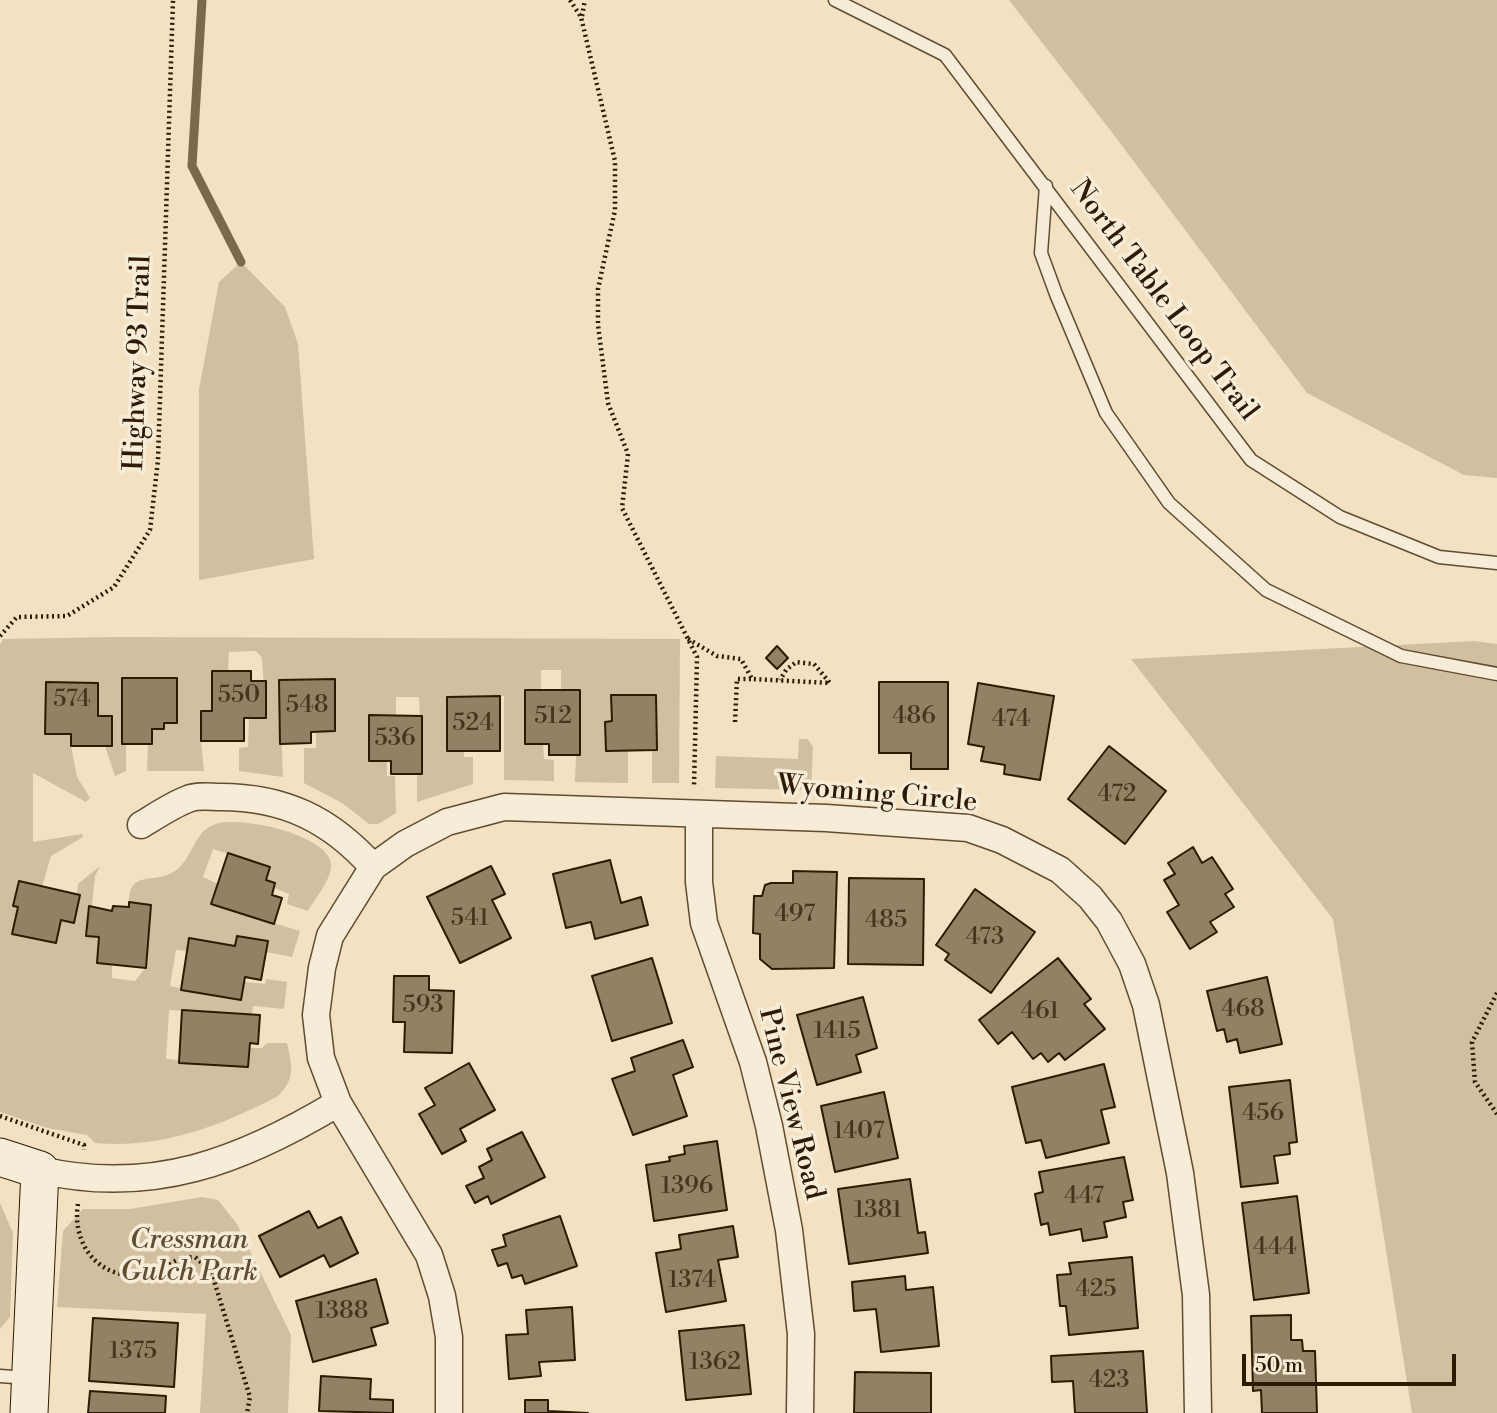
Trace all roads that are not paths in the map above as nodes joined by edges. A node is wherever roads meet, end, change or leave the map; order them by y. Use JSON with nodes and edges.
{"nodes":[{"id":1,"x":835,"y":0,"type":"edge"},
{"id":2,"x":1046,"y":187,"type":"junction"},
{"id":3,"x":1497,"y":564,"type":"edge"},
{"id":4,"x":1497,"y":674,"type":"edge"},
{"id":5,"x":699,"y":815,"type":"junction"},
{"id":6,"x":141,"y":825,"type":"dead end"},
{"id":7,"x":373,"y":867,"type":"junction"},
{"id":8,"x":338,"y":1103,"type":"junction"},
{"id":9,"x":0,"y":1157,"type":"edge"},
{"id":10,"x":40,"y":1170,"type":"junction"},
{"id":11,"x":20,"y":1389,"type":"edge"},
{"id":12,"x":449,"y":1413,"type":"edge"},
{"id":13,"x":800,"y":1413,"type":"edge"},
{"id":14,"x":1198,"y":1413,"type":"edge"}],
"edges":[{"from":1,"to":2,"type":"lane","name":"North Table Loop Trail"},
{"from":2,"to":3,"type":"lane","name":"North Table Loop Trail"},
{"from":2,"to":4,"type":"lane"},
{"from":5,"to":7,"type":"street","name":"Wyoming Circle"},
{"from":5,"to":13,"type":"street","name":"Pine View Road"},
{"from":5,"to":14,"type":"street","name":"Wyoming Circle"},
{"from":6,"to":7,"type":"street"},
{"from":7,"to":8,"type":"street","name":"Wyoming Circle"},
{"from":8,"to":10,"type":"street"},
{"from":8,"to":12,"type":"street","name":"Wyoming Circle"},
{"from":9,"to":10,"type":"street"},
{"from":10,"to":11,"type":"street"}]}
